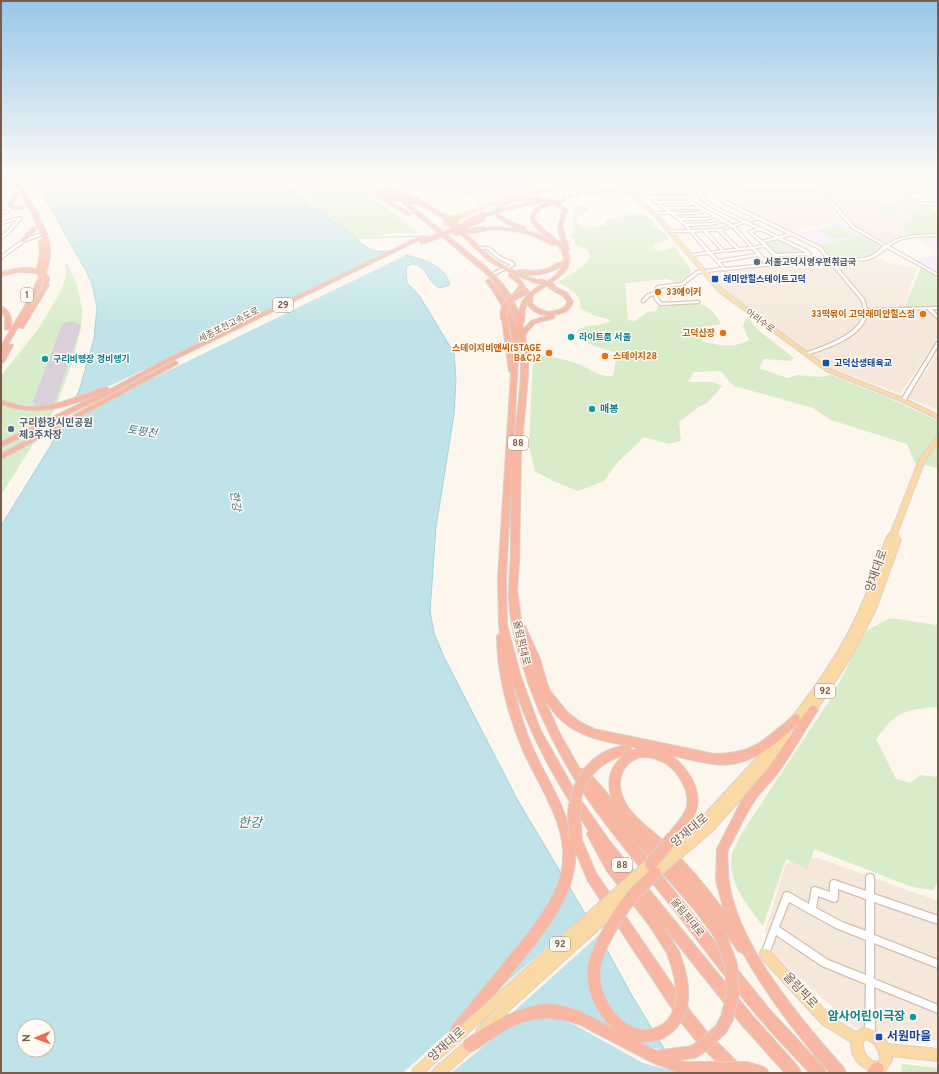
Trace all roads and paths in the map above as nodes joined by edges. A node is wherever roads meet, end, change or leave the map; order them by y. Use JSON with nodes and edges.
{"nodes":[{"id":1,"x":12,"y":229,"type":"edge"},
{"id":2,"x":32,"y":229,"type":"edge"},
{"id":3,"x":36,"y":229,"type":"edge"},
{"id":4,"x":37,"y":229,"type":"edge"},
{"id":5,"x":429,"y":229,"type":"edge"},
{"id":6,"x":437,"y":229,"type":"edge"},
{"id":7,"x":444,"y":229,"type":"edge"},
{"id":8,"x":452,"y":229,"type":"edge"},
{"id":9,"x":457,"y":229,"type":"edge"},
{"id":10,"x":461,"y":229,"type":"edge"},
{"id":11,"x":483,"y":229,"type":"edge"},
{"id":12,"x":508,"y":229,"type":"edge"},
{"id":13,"x":525,"y":229,"type":"edge"},
{"id":14,"x":541,"y":229,"type":"edge"},
{"id":15,"x":560,"y":229,"type":"edge"},
{"id":16,"x":561,"y":229,"type":"edge"},
{"id":17,"x":722,"y":229,"type":"edge"},
{"id":18,"x":736,"y":229,"type":"edge"},
{"id":19,"x":761,"y":229,"type":"joint"},
{"id":20,"x":782,"y":229,"type":"edge"},
{"id":21,"x":857,"y":229,"type":"edge"},
{"id":22,"x":719,"y":230,"type":"junction"},
{"id":23,"x":669,"y":231,"type":"joint"},
{"id":24,"x":690,"y":231,"type":"junction"},
{"id":25,"x":705,"y":231,"type":"junction"},
{"id":26,"x":792,"y":234,"type":"junction"},
{"id":27,"x":938,"y":234,"type":"edge"},
{"id":28,"x":40,"y":236,"type":"junction"},
{"id":29,"x":1,"y":238,"type":"edge"},
{"id":30,"x":779,"y":238,"type":"junction"},
{"id":31,"x":25,"y":240,"type":"junction"},
{"id":32,"x":550,"y":241,"type":"junction"},
{"id":33,"x":422,"y":242,"type":"junction"},
{"id":34,"x":761,"y":242,"type":"junction"},
{"id":35,"x":766,"y":246,"type":"junction"},
{"id":36,"x":887,"y":246,"type":"junction"},
{"id":37,"x":479,"y":247,"type":"junction"},
{"id":38,"x":752,"y":248,"type":"junction"},
{"id":39,"x":738,"y":249,"type":"junction"},
{"id":40,"x":723,"y":251,"type":"junction"},
{"id":41,"x":710,"y":253,"type":"junction"},
{"id":42,"x":809,"y":254,"type":"junction"},
{"id":43,"x":691,"y":255,"type":"junction"},
{"id":44,"x":759,"y":255,"type":"junction"},
{"id":45,"x":774,"y":255,"type":"junction"},
{"id":46,"x":567,"y":257,"type":"junction"},
{"id":47,"x":1,"y":258,"type":"edge"},
{"id":48,"x":491,"y":260,"type":"junction"},
{"id":49,"x":717,"y":261,"type":"junction"},
{"id":50,"x":832,"y":261,"type":"junction"},
{"id":51,"x":813,"y":262,"type":"junction"},
{"id":52,"x":565,"y":263,"type":"junction"},
{"id":53,"x":783,"y":263,"type":"junction"},
{"id":54,"x":479,"y":264,"type":"junction"},
{"id":55,"x":768,"y":264,"type":"junction"},
{"id":56,"x":503,"y":265,"type":"junction"},
{"id":57,"x":725,"y":270,"type":"junction"},
{"id":58,"x":705,"y":272,"type":"junction"},
{"id":59,"x":495,"y":273,"type":"junction"},
{"id":60,"x":1,"y":274,"type":"edge"},
{"id":61,"x":938,"y":275,"type":"edge"},
{"id":62,"x":539,"y":282,"type":"junction"},
{"id":63,"x":552,"y":287,"type":"junction"},
{"id":64,"x":504,"y":290,"type":"junction"},
{"id":65,"x":523,"y":290,"type":"junction"},
{"id":66,"x":534,"y":292,"type":"junction"},
{"id":67,"x":655,"y":294,"type":"junction"},
{"id":68,"x":643,"y":301,"type":"dead end"},
{"id":69,"x":698,"y":302,"type":"dead end"},
{"id":70,"x":1,"y":308,"type":"edge"},
{"id":71,"x":938,"y":308,"type":"edge"},
{"id":72,"x":929,"y":309,"type":"junction"},
{"id":73,"x":867,"y":310,"type":"junction"},
{"id":74,"x":938,"y":318,"type":"edge"},
{"id":75,"x":17,"y":324,"type":"junction"},
{"id":76,"x":521,"y":325,"type":"junction"},
{"id":77,"x":8,"y":329,"type":"junction"},
{"id":78,"x":523,"y":333,"type":"junction"},
{"id":79,"x":15,"y":336,"type":"junction"},
{"id":80,"x":1,"y":341,"type":"edge"},
{"id":81,"x":938,"y":344,"type":"edge"},
{"id":82,"x":3,"y":352,"type":"edge"},
{"id":83,"x":806,"y":354,"type":"junction"},
{"id":84,"x":1,"y":362,"type":"edge"},
{"id":85,"x":148,"y":374,"type":"junction"},
{"id":86,"x":513,"y":384,"type":"junction"},
{"id":87,"x":903,"y":400,"type":"junction"},
{"id":88,"x":1,"y":402,"type":"edge"},
{"id":89,"x":938,"y":416,"type":"edge"},
{"id":90,"x":938,"y":438,"type":"edge"},
{"id":91,"x":1,"y":445,"type":"edge"},
{"id":92,"x":1,"y":450,"type":"edge"},
{"id":93,"x":1,"y":457,"type":"edge"},
{"id":94,"x":894,"y":534,"type":"junction"},
{"id":95,"x":515,"y":614,"type":"junction"},
{"id":96,"x":503,"y":625,"type":"junction"},
{"id":97,"x":812,"y":710,"type":"junction"},
{"id":98,"x":796,"y":719,"type":"junction"},
{"id":99,"x":659,"y":747,"type":"junction"},
{"id":100,"x":569,"y":760,"type":"junction"},
{"id":101,"x":572,"y":797,"type":"junction"},
{"id":102,"x":710,"y":821,"type":"junction"},
{"id":103,"x":653,"y":868,"type":"junction"},
{"id":104,"x":870,"y":878,"type":"dead end"},
{"id":105,"x":870,"y":896,"type":"junction"},
{"id":106,"x":812,"y":910,"type":"junction"},
{"id":107,"x":938,"y":920,"type":"edge"},
{"id":108,"x":775,"y":929,"type":"junction"},
{"id":109,"x":870,"y":938,"type":"junction"},
{"id":110,"x":765,"y":954,"type":"joint"},
{"id":111,"x":938,"y":964,"type":"edge"},
{"id":112,"x":763,"y":975,"type":"junction"},
{"id":113,"x":870,"y":981,"type":"junction"},
{"id":114,"x":938,"y":1009,"type":"edge"},
{"id":115,"x":870,"y":1034,"type":"junction"},
{"id":116,"x":857,"y":1039,"type":"junction"},
{"id":117,"x":470,"y":1045,"type":"junction"},
{"id":118,"x":444,"y":1048,"type":"junction"},
{"id":119,"x":885,"y":1050,"type":"junction"},
{"id":120,"x":938,"y":1055,"type":"edge"},
{"id":121,"x":655,"y":1057,"type":"junction"},
{"id":122,"x":876,"y":1071,"type":"edge"},
{"id":123,"x":416,"y":1073,"type":"edge"},
{"id":124,"x":438,"y":1073,"type":"edge"},
{"id":125,"x":738,"y":1073,"type":"edge"},
{"id":126,"x":763,"y":1073,"type":"edge"},
{"id":127,"x":794,"y":1073,"type":"edge"},
{"id":128,"x":819,"y":1073,"type":"edge"},
{"id":129,"x":839,"y":1073,"type":"edge"}],
"edges":[{"from":1,"to":29,"type":"street"},
{"from":2,"to":31,"type":"highway","number":"1"},
{"from":3,"to":28,"type":"highway","number":"1"},
{"from":4,"to":28,"type":"highway","number":"1"},
{"from":5,"to":86,"type":"highway","name":"올림픽대로","number":"88"},
{"from":6,"to":54,"type":"highway","name":"올림픽대로","number":"88"},
{"from":7,"to":85,"type":"highway","name":"세종포천고속도로","number":"29"},
{"from":8,"to":33,"type":"highway","name":"세종포천고속도로","number":"29","bridge":true},
{"from":9,"to":37,"type":"highway"},
{"from":10,"to":37,"type":"highway"},
{"from":11,"to":33,"type":"highway","bridge":true},
{"from":12,"to":32,"type":"highway","bridge":true},
{"from":13,"to":32,"type":"highway"},
{"from":14,"to":46,"type":"highway"},
{"from":15,"to":46,"type":"highway"},
{"from":16,"to":52,"type":"highway"},
{"from":17,"to":22,"type":"street"},
{"from":18,"to":38,"type":"street"},
{"from":19,"to":30,"type":"street"},
{"from":19,"to":34,"type":"street"},
{"from":20,"to":26,"type":"street"},
{"from":21,"to":36,"type":"street"},
{"from":22,"to":25,"type":"street"},
{"from":22,"to":39,"type":"street"},
{"from":23,"to":24,"type":"street"},
{"from":23,"to":43,"type":"main road","name":"아리수로"},
{"from":24,"to":25,"type":"street"},
{"from":24,"to":41,"type":"street"},
{"from":25,"to":40,"type":"street"},
{"from":26,"to":30,"type":"street"},
{"from":26,"to":50,"type":"street"},
{"from":27,"to":36,"type":"street"},
{"from":28,"to":31,"type":"highway"},
{"from":28,"to":75,"type":"highway","number":"1"},
{"from":28,"to":77,"type":"highway","number":"1"},
{"from":30,"to":34,"type":"street"},
{"from":30,"to":42,"type":"street"},
{"from":31,"to":47,"type":"street"},
{"from":32,"to":52,"type":"highway"},
{"from":33,"to":85,"type":"highway","name":"세종포천고속도로","number":"29"},
{"from":34,"to":35,"type":"street"},
{"from":35,"to":38,"type":"street"},
{"from":35,"to":45,"type":"street"},
{"from":36,"to":50,"type":"street"},
{"from":36,"to":61,"type":"street"},
{"from":37,"to":48,"type":"highway"},
{"from":37,"to":56,"type":"highway"},
{"from":37,"to":59,"type":"street"},
{"from":38,"to":39,"type":"street"},
{"from":38,"to":44,"type":"street"},
{"from":39,"to":40,"type":"street"},
{"from":40,"to":41,"type":"street"},
{"from":41,"to":43,"type":"street"},
{"from":41,"to":49,"type":"street"},
{"from":42,"to":45,"type":"street"},
{"from":42,"to":51,"type":"street"},
{"from":43,"to":58,"type":"main road","name":"아리수로"},
{"from":44,"to":49,"type":"street"},
{"from":44,"to":55,"type":"street"},
{"from":45,"to":53,"type":"street"},
{"from":46,"to":52,"type":"highway"},
{"from":48,"to":62,"type":"highway"},
{"from":48,"to":65,"type":"highway"},
{"from":49,"to":57,"type":"street"},
{"from":50,"to":51,"type":"street"},
{"from":50,"to":73,"type":"street"},
{"from":51,"to":53,"type":"street"},
{"from":52,"to":56,"type":"highway"},
{"from":52,"to":65,"type":"highway"},
{"from":52,"to":66,"type":"highway"},
{"from":53,"to":55,"type":"street"},
{"from":54,"to":59,"type":"highway"},
{"from":54,"to":64,"type":"highway","name":"올림픽대로","number":"88"},
{"from":55,"to":57,"type":"street"},
{"from":56,"to":62,"type":"highway"},
{"from":57,"to":58,"type":"street"},
{"from":58,"to":67,"type":"street"},
{"from":58,"to":83,"type":"main road","name":"아리수로"},
{"from":59,"to":64,"type":"highway"},
{"from":60,"to":79,"type":"highway","bridge":true},
{"from":62,"to":63,"type":"highway","bridge":true},
{"from":63,"to":66,"type":"highway"},
{"from":63,"to":78,"type":"highway"},
{"from":64,"to":76,"type":"highway","name":"올림픽대로","number":"88"},
{"from":65,"to":86,"type":"highway","bridge":true},
{"from":66,"to":76,"type":"highway"},
{"from":67,"to":68,"type":"street"},
{"from":67,"to":69,"type":"street"},
{"from":70,"to":77,"type":"highway"},
{"from":71,"to":72,"type":"street"},
{"from":72,"to":73,"type":"street"},
{"from":72,"to":74,"type":"street"},
{"from":73,"to":83,"type":"street"},
{"from":75,"to":79,"type":"highway"},
{"from":75,"to":82,"type":"highway","number":"1"},
{"from":76,"to":78,"type":"highway","name":"올림픽대로","number":"88"},
{"from":77,"to":80,"type":"highway","number":"1"},
{"from":78,"to":95,"type":"highway","name":"올림픽대로","number":"88"},
{"from":79,"to":82,"type":"highway"},
{"from":81,"to":87,"type":"street"},
{"from":82,"to":84,"type":"highway"},
{"from":83,"to":87,"type":"main road","name":"아리수로"},
{"from":85,"to":88,"type":"highway"},
{"from":85,"to":91,"type":"highway","name":"세종포천고속도로","number":"29"},
{"from":85,"to":92,"type":"highway","name":"세종포천고속도로","number":"29"},
{"from":85,"to":93,"type":"highway"},
{"from":86,"to":96,"type":"highway","name":"올림픽대로","number":"88"},
{"from":87,"to":89,"type":"main road","name":"아리수로"},
{"from":90,"to":94,"type":"main road","name":"양재대로","number":"92"},
{"from":94,"to":97,"type":"main road","name":"양재대로","number":"92"},
{"from":94,"to":98,"type":"main road","name":"양재대로","number":"92"},
{"from":95,"to":99,"type":"highway"},
{"from":95,"to":100,"type":"highway","name":"올림픽대로","number":"88"},
{"from":96,"to":101,"type":"highway","name":"올림픽대로","number":"88"},
{"from":96,"to":118,"type":"highway","bridge":true},
{"from":97,"to":102,"type":"main road","name":"양재대로","number":"92"},
{"from":97,"to":112,"type":"highway"},
{"from":98,"to":99,"type":"highway"},
{"from":98,"to":102,"type":"main road","name":"양재대로","number":"92"},
{"from":99,"to":125,"type":"highway","bridge":true},
{"from":100,"to":121,"type":"highway","bridge":true},
{"from":100,"to":128,"type":"highway","name":"올림픽대로","number":"88"},
{"from":101,"to":103,"type":"highway","bridge":true},
{"from":101,"to":127,"type":"highway","name":"올림픽대로","number":"88"},
{"from":102,"to":103,"type":"main road","name":"양재대로","number":"92","bridge":true},
{"from":103,"to":112,"type":"highway","bridge":true},
{"from":103,"to":117,"type":"main road","name":"양재대로","bridge":true},
{"from":103,"to":118,"type":"main road","name":"양재대로","number":"92","bridge":true},
{"from":104,"to":105,"type":"street"},
{"from":105,"to":106,"type":"street"},
{"from":105,"to":107,"type":"street"},
{"from":105,"to":109,"type":"street"},
{"from":106,"to":108,"type":"street"},
{"from":106,"to":109,"type":"street"},
{"from":108,"to":110,"type":"street"},
{"from":108,"to":113,"type":"street"},
{"from":109,"to":111,"type":"street"},
{"from":109,"to":113,"type":"street"},
{"from":110,"to":116,"type":"main road","name":"올림픽로"},
{"from":112,"to":129,"type":"highway"},
{"from":113,"to":114,"type":"street"},
{"from":113,"to":115,"type":"street"},
{"from":115,"to":116,"type":"main road"},
{"from":115,"to":119,"type":"main road"},
{"from":116,"to":122,"type":"main road"},
{"from":117,"to":121,"type":"highway","bridge":true},
{"from":117,"to":124,"type":"main road","name":"양재대로"},
{"from":118,"to":123,"type":"main road","name":"양재대로","number":"92","bridge":true},
{"from":119,"to":120,"type":"main road"},
{"from":119,"to":122,"type":"main road"},
{"from":121,"to":126,"type":"highway","bridge":true}]}
